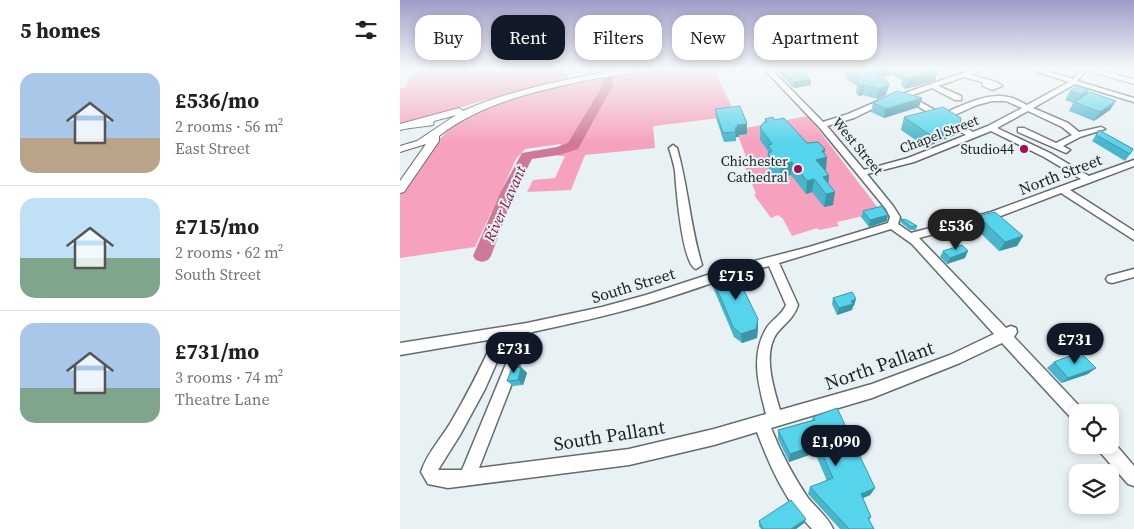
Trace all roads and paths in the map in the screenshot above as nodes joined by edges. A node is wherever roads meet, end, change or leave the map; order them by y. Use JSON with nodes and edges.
{"nodes":[{"id":1,"x":514,"y":94,"type":"edge"},
{"id":2,"x":523,"y":94,"type":"edge"},
{"id":3,"x":791,"y":94,"type":"edge"},
{"id":4,"x":910,"y":94,"type":"edge"},
{"id":5,"x":949,"y":94,"type":"edge"},
{"id":6,"x":1052,"y":94,"type":"edge"},
{"id":7,"x":1115,"y":94,"type":"edge"},
{"id":8,"x":903,"y":96,"type":"junction"},
{"id":9,"x":958,"y":98,"type":"dead end"},
{"id":10,"x":1134,"y":100,"type":"edge"},
{"id":11,"x":1028,"y":108,"type":"junction"},
{"id":12,"x":943,"y":117,"type":"junction"},
{"id":13,"x":421,"y":122,"type":"junction"},
{"id":14,"x":822,"y":125,"type":"junction"},
{"id":15,"x":401,"y":126,"type":"edge"},
{"id":16,"x":992,"y":128,"type":"junction"},
{"id":17,"x":1102,"y":129,"type":"edge"},
{"id":18,"x":1021,"y":130,"type":"dead end"},
{"id":19,"x":437,"y":133,"type":"junction"},
{"id":20,"x":972,"y":135,"type":"junction"},
{"id":21,"x":1076,"y":136,"type":"junction"},
{"id":22,"x":1058,"y":145,"type":"junction"},
{"id":23,"x":673,"y":148,"type":"dead end"},
{"id":24,"x":400,"y":149,"type":"edge"},
{"id":25,"x":1066,"y":150,"type":"dead end"},
{"id":26,"x":1134,"y":163,"type":"edge"},
{"id":27,"x":862,"y":173,"type":"junction"},
{"id":28,"x":400,"y":178,"type":"edge"},
{"id":29,"x":1087,"y":179,"type":"junction"},
{"id":30,"x":1061,"y":189,"type":"junction"},
{"id":31,"x":400,"y":190,"type":"edge"},
{"id":32,"x":892,"y":225,"type":"junction"},
{"id":33,"x":1134,"y":236,"type":"edge"},
{"id":34,"x":909,"y":237,"type":"junction"},
{"id":35,"x":772,"y":260,"type":"junction"},
{"id":36,"x":698,"y":272,"type":"junction"},
{"id":37,"x":1134,"y":273,"type":"edge"},
{"id":38,"x":1112,"y":279,"type":"dead end"},
{"id":39,"x":527,"y":328,"type":"junction"},
{"id":40,"x":500,"y":331,"type":"junction"},
{"id":41,"x":1003,"y":336,"type":"junction"},
{"id":42,"x":402,"y":349,"type":"edge"},
{"id":43,"x":1069,"y":406,"type":"edge"},
{"id":44,"x":769,"y":422,"type":"junction"},
{"id":45,"x":1113,"y":454,"type":"edge"},
{"id":46,"x":467,"y":478,"type":"junction"},
{"id":47,"x":1134,"y":478,"type":"edge"},
{"id":48,"x":824,"y":529,"type":"edge"}],
"edges":[{"from":1,"to":13,"type":"main road"},
{"from":2,"to":19,"type":"main road"},
{"from":3,"to":14,"type":"street","name":"West Street"},
{"from":4,"to":8,"type":"street"},
{"from":5,"to":9,"type":"street"},
{"from":6,"to":11,"type":"street","name":"Chapel Street"},
{"from":7,"to":10,"type":"street"},
{"from":8,"to":12,"type":"street"},
{"from":8,"to":14,"type":"street"},
{"from":11,"to":12,"type":"street"},
{"from":11,"to":16,"type":"street","name":"Chapel Street"},
{"from":11,"to":21,"type":"street"},
{"from":12,"to":20,"type":"street"},
{"from":13,"to":15,"type":"main road"},
{"from":13,"to":19,"type":"main road"},
{"from":14,"to":27,"type":"street","name":"West Street"},
{"from":16,"to":20,"type":"street","name":"Chapel Street"},
{"from":16,"to":29,"type":"street"},
{"from":17,"to":21,"type":"street"},
{"from":18,"to":22,"type":"street"},
{"from":19,"to":24,"type":"main road"},
{"from":19,"to":31,"type":"main road"},
{"from":20,"to":27,"type":"street","name":"Chapel Street"},
{"from":21,"to":22,"type":"street"},
{"from":22,"to":25,"type":"street"},
{"from":23,"to":36,"type":"street"},
{"from":24,"to":28,"type":"main road"},
{"from":26,"to":29,"type":"street","name":"North Street"},
{"from":27,"to":32,"type":"street","name":"West Street"},
{"from":29,"to":30,"type":"street","name":"North Street"},
{"from":30,"to":33,"type":"street"},
{"from":30,"to":34,"type":"street","name":"North Street"},
{"from":32,"to":34,"type":"street"},
{"from":32,"to":35,"type":"street","name":"South Street"},
{"from":34,"to":41,"type":"street"},
{"from":35,"to":36,"type":"street","name":"South Street"},
{"from":35,"to":44,"type":"street"},
{"from":36,"to":39,"type":"street","name":"South Street"},
{"from":37,"to":38,"type":"street"},
{"from":39,"to":40,"type":"street","name":"South Street"},
{"from":39,"to":46,"type":"street"},
{"from":40,"to":42,"type":"street","name":"South Street"},
{"from":40,"to":46,"type":"street","name":"South Pallant"},
{"from":41,"to":43,"type":"street"},
{"from":41,"to":44,"type":"street","name":"North Pallant"},
{"from":44,"to":46,"type":"street","name":"South Pallant"},
{"from":44,"to":48,"type":"street"},
{"from":45,"to":47,"type":"street"}]}
